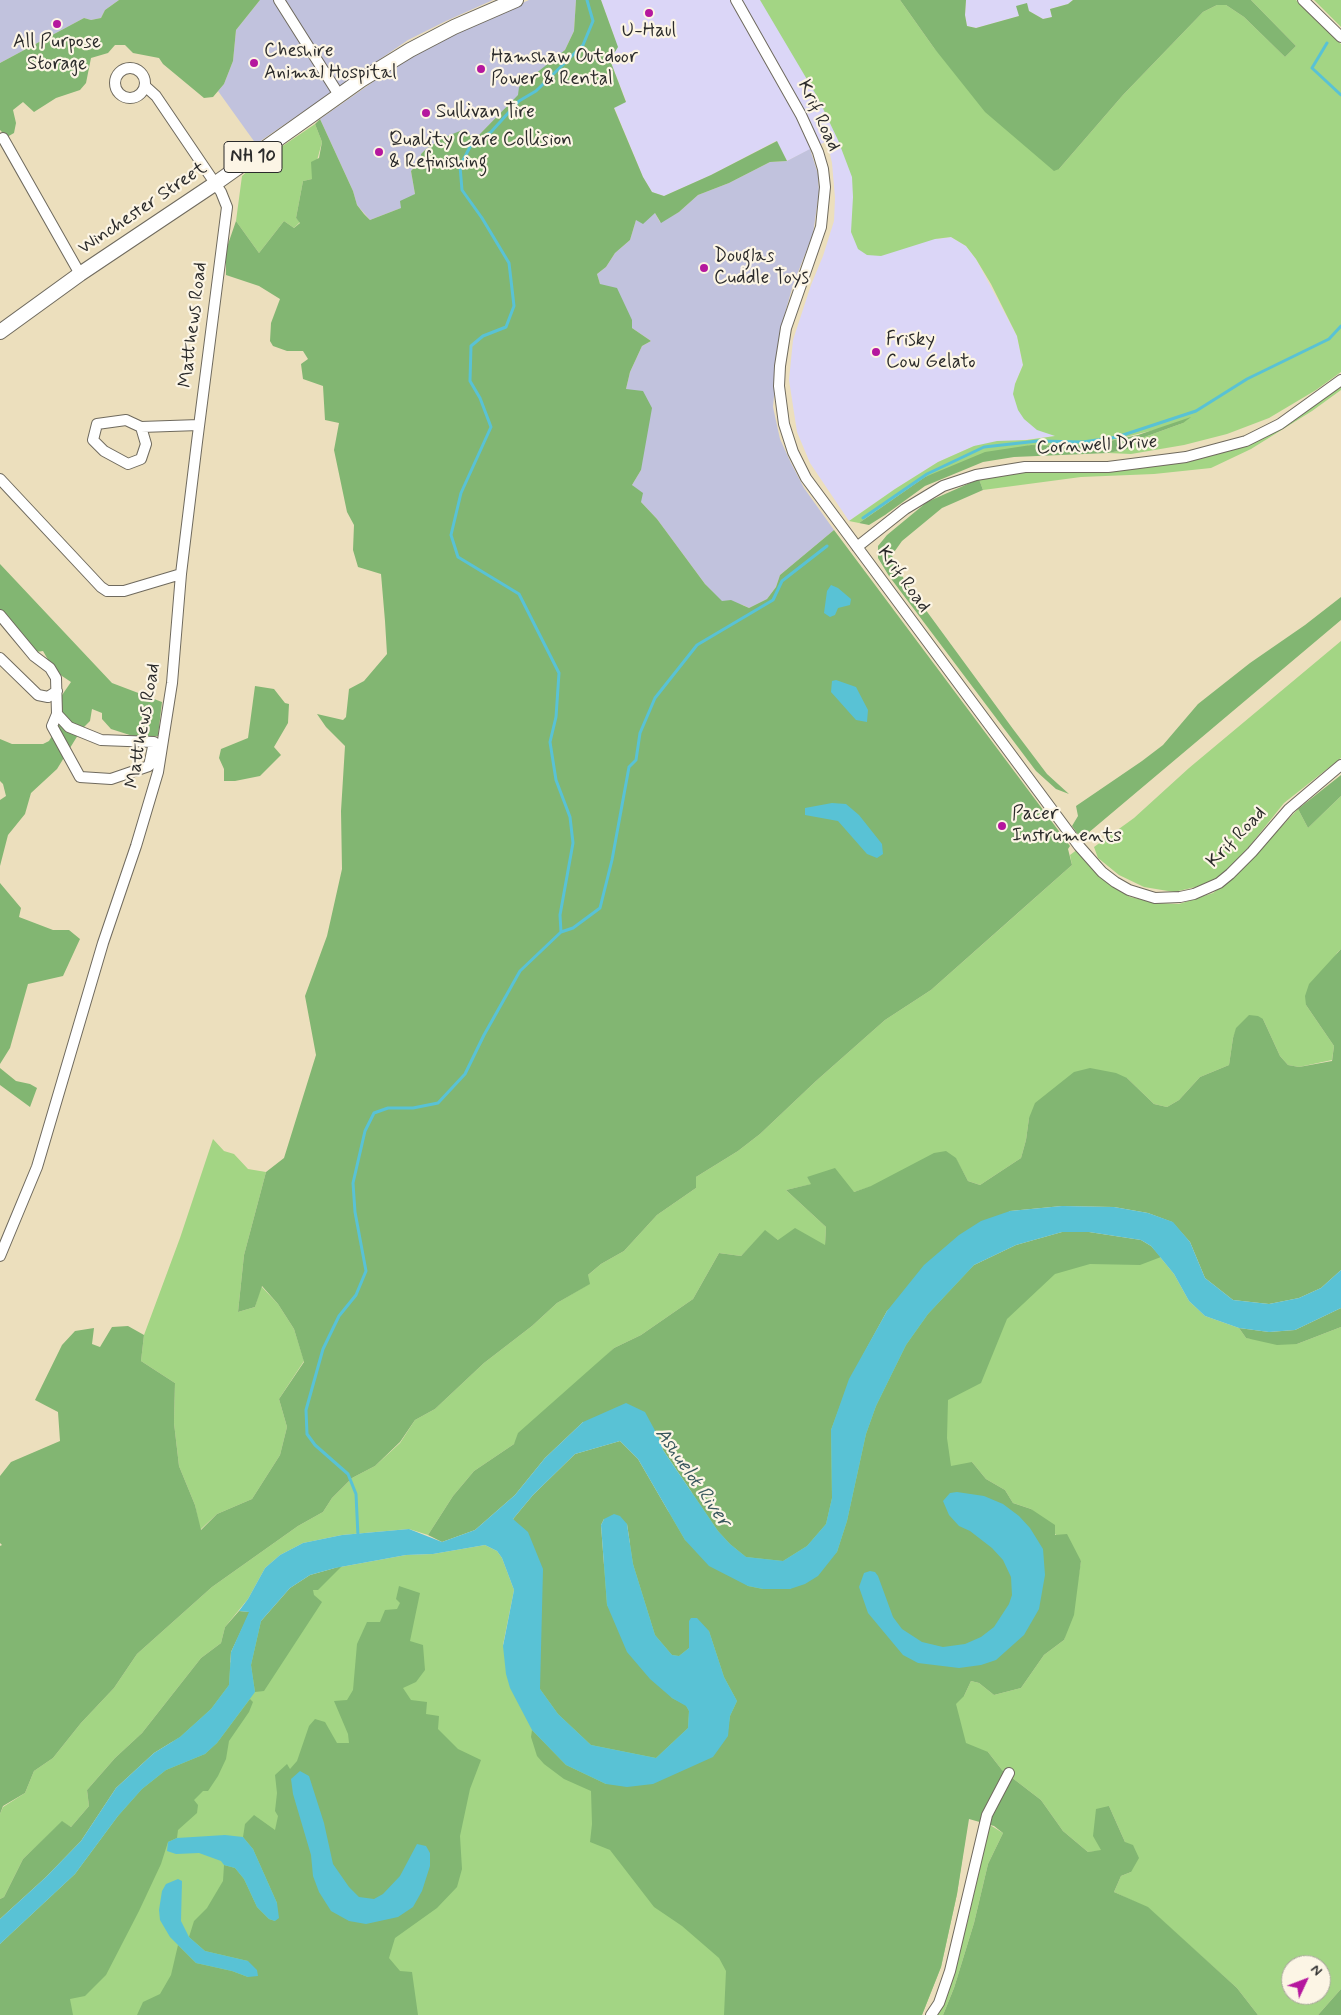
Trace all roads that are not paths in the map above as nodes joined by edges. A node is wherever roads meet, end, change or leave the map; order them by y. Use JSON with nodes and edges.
{"nodes":[{"id":1,"x":279,"y":0,"type":"edge"},
{"id":2,"x":516,"y":0,"type":"edge"},
{"id":3,"x":736,"y":0,"type":"edge"},
{"id":4,"x":1303,"y":0,"type":"edge"},
{"id":5,"x":1341,"y":37,"type":"edge"},
{"id":6,"x":145,"y":86,"type":"dead end"},
{"id":7,"x":339,"y":95,"type":"junction"},
{"id":8,"x":2,"y":138,"type":"dead end"},
{"id":9,"x":216,"y":184,"type":"junction"},
{"id":10,"x":80,"y":274,"type":"junction"},
{"id":11,"x":0,"y":332,"type":"edge"},
{"id":12,"x":1341,"y":380,"type":"edge"},
{"id":13,"x":199,"y":425,"type":"junction"},
{"id":14,"x":141,"y":427,"type":"junction"},
{"id":15,"x":0,"y":480,"type":"edge"},
{"id":16,"x":856,"y":547,"type":"junction"},
{"id":17,"x":181,"y":574,"type":"junction"},
{"id":18,"x":0,"y":615,"type":"edge"},
{"id":19,"x":0,"y":658,"type":"edge"},
{"id":20,"x":57,"y":691,"type":"junction"},
{"id":21,"x":57,"y":714,"type":"junction"},
{"id":22,"x":1341,"y":765,"type":"edge"},
{"id":23,"x":0,"y":1256,"type":"edge"},
{"id":24,"x":1009,"y":1773,"type":"dead end"},
{"id":25,"x":931,"y":2015,"type":"edge"}],
"edges":[{"from":1,"to":7,"type":"street"},
{"from":2,"to":7,"type":"main road","name":"Winchester Street","number":"NH 10"},
{"from":3,"to":16,"type":"street","name":"Krif Road"},
{"from":4,"to":5,"type":"street"},
{"from":6,"to":9,"type":"street","name":"Matthews Road"},
{"from":7,"to":9,"type":"main road","name":"Winchester Street","number":"NH 10"},
{"from":8,"to":10,"type":"street"},
{"from":9,"to":10,"type":"main road","name":"Winchester Street","number":"NH 10"},
{"from":9,"to":13,"type":"street","name":"Matthews Road"},
{"from":10,"to":11,"type":"main road","name":"Winchester Street","number":"NH 10"},
{"from":12,"to":16,"type":"street","name":"Cornwell Drive"},
{"from":13,"to":14,"type":"street"},
{"from":13,"to":17,"type":"street","name":"Matthews Road"},
{"from":14,"to":14,"type":"street"},
{"from":15,"to":17,"type":"street"},
{"from":16,"to":22,"type":"street","name":"Krif Road"},
{"from":17,"to":23,"type":"street","name":"Matthews Road"},
{"from":18,"to":20,"type":"street"},
{"from":19,"to":20,"type":"street"},
{"from":20,"to":21,"type":"street"},
{"from":21,"to":21,"type":"street"},
{"from":24,"to":25,"type":"street"}]}
